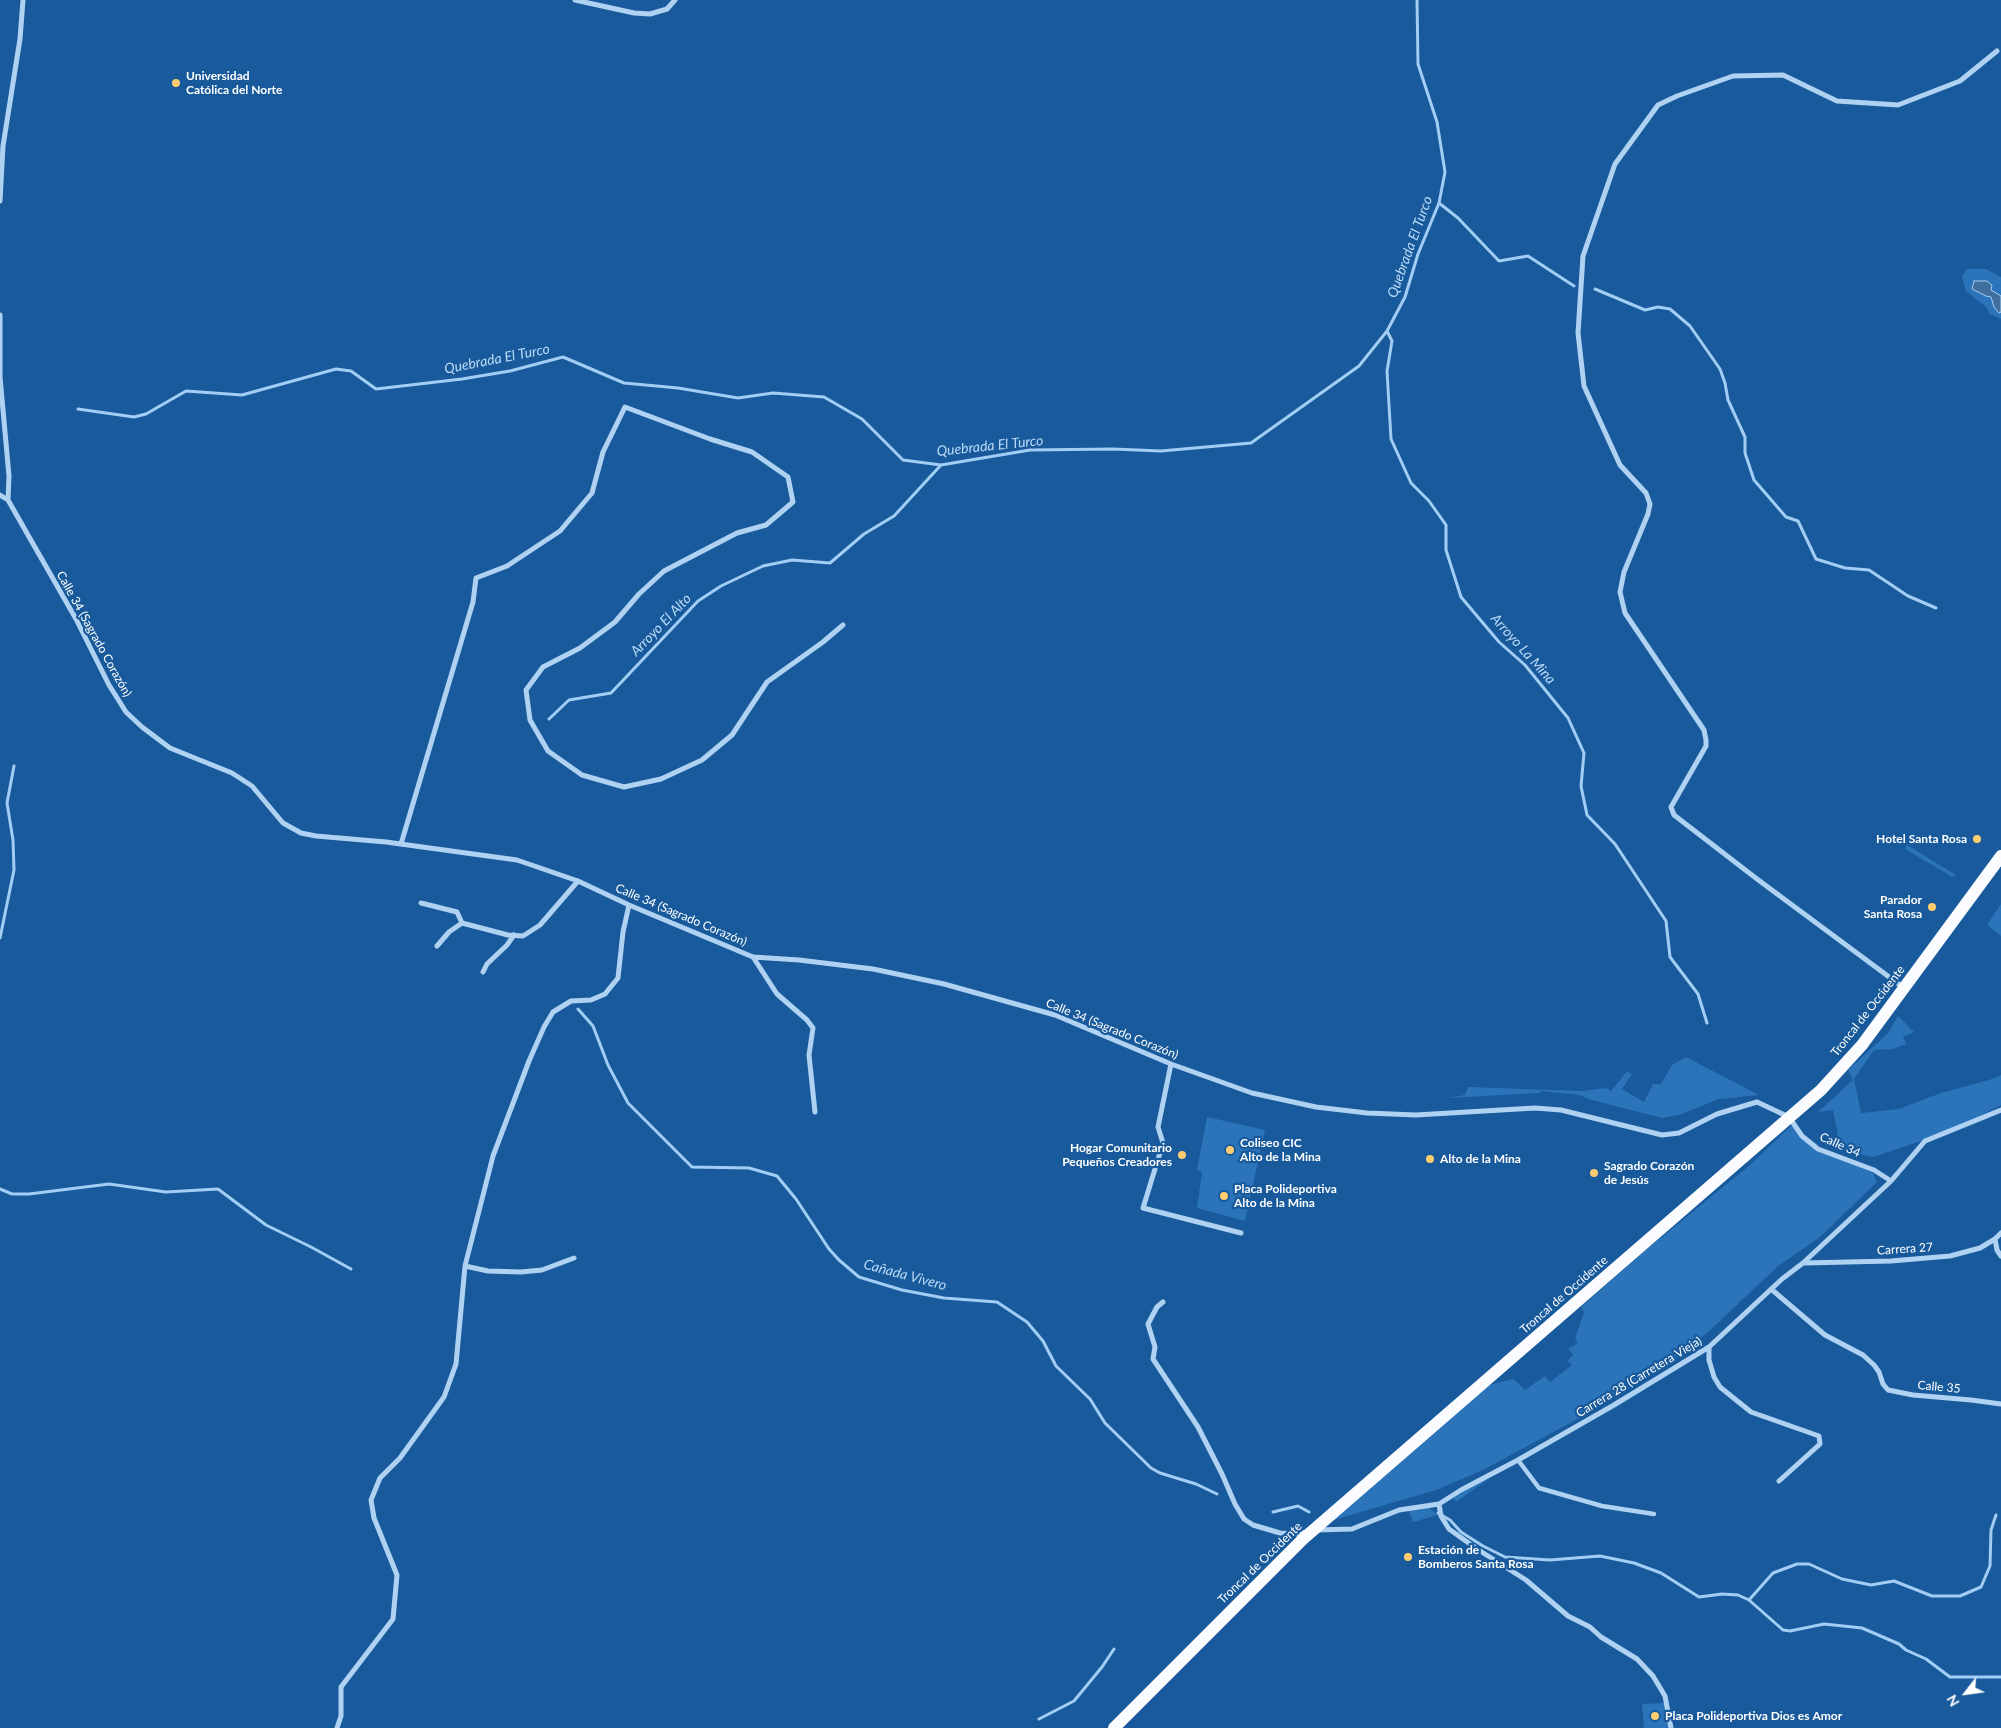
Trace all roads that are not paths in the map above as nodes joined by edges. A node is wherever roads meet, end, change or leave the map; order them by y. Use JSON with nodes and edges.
{"nodes":[{"id":1,"x":23,"y":0,"type":"edge"},
{"id":2,"x":575,"y":0,"type":"edge"},
{"id":3,"x":675,"y":0,"type":"edge"},
{"id":4,"x":1997,"y":51,"type":"dead end"},
{"id":5,"x":0,"y":201,"type":"edge"},
{"id":6,"x":0,"y":315,"type":"edge"},
{"id":7,"x":0,"y":495,"type":"edge"},
{"id":8,"x":8,"y":500,"type":"junction"},
{"id":9,"x":843,"y":625,"type":"dead end"},
{"id":10,"x":401,"y":844,"type":"junction"},
{"id":11,"x":2001,"y":856,"type":"edge"},
{"id":12,"x":2001,"y":875,"type":"edge"},
{"id":13,"x":1985,"y":879,"type":"junction"},
{"id":14,"x":578,"y":881,"type":"junction"},
{"id":15,"x":421,"y":903,"type":"dead end"},
{"id":16,"x":630,"y":905,"type":"junction"},
{"id":17,"x":462,"y":923,"type":"junction"},
{"id":18,"x":514,"y":935,"type":"junction"},
{"id":19,"x":437,"y":946,"type":"dead end"},
{"id":20,"x":753,"y":957,"type":"junction"},
{"id":21,"x":483,"y":972,"type":"dead end"},
{"id":22,"x":1904,"y":988,"type":"junction"},
{"id":23,"x":1171,"y":1064,"type":"junction"},
{"id":24,"x":2001,"y":1110,"type":"edge"},
{"id":25,"x":815,"y":1112,"type":"dead end"},
{"id":26,"x":1789,"y":1117,"type":"junction"},
{"id":27,"x":1891,"y":1181,"type":"junction"},
{"id":28,"x":1241,"y":1233,"type":"dead end"},
{"id":29,"x":2001,"y":1233,"type":"edge"},
{"id":30,"x":1995,"y":1239,"type":"junction"},
{"id":31,"x":2001,"y":1256,"type":"edge"},
{"id":32,"x":574,"y":1258,"type":"dead end"},
{"id":33,"x":1803,"y":1263,"type":"junction"},
{"id":34,"x":465,"y":1266,"type":"junction"},
{"id":35,"x":1771,"y":1289,"type":"junction"},
{"id":36,"x":1163,"y":1302,"type":"dead end"},
{"id":37,"x":1709,"y":1347,"type":"junction"},
{"id":38,"x":2001,"y":1404,"type":"edge"},
{"id":39,"x":1518,"y":1460,"type":"junction"},
{"id":40,"x":1778,"y":1481,"type":"dead end"},
{"id":41,"x":1439,"y":1504,"type":"junction"},
{"id":42,"x":1654,"y":1514,"type":"dead end"},
{"id":43,"x":1314,"y":1530,"type":"junction"},
{"id":44,"x":336,"y":1728,"type":"edge"},
{"id":45,"x":1114,"y":1728,"type":"edge"},
{"id":46,"x":1671,"y":1728,"type":"edge"}],
"edges":[{"from":1,"to":5,"type":"street"},
{"from":2,"to":3,"type":"street"},
{"from":4,"to":22,"type":"street"},
{"from":6,"to":8,"type":"street"},
{"from":7,"to":8,"type":"street"},
{"from":8,"to":10,"type":"street","name":"Calle 34 (Sagrado Corazón)"},
{"from":9,"to":10,"type":"street"},
{"from":10,"to":14,"type":"street","name":"Calle 34 (Sagrado Corazón)"},
{"from":11,"to":13,"type":"main road","name":"Troncal de Occidente"},
{"from":12,"to":13,"type":"main road"},
{"from":13,"to":22,"type":"main road","name":"Troncal de Occidente"},
{"from":14,"to":16,"type":"street","name":"Calle 34 (Sagrado Corazón)"},
{"from":14,"to":18,"type":"street"},
{"from":15,"to":17,"type":"street"},
{"from":16,"to":20,"type":"street","name":"Calle 34 (Sagrado Corazón)"},
{"from":16,"to":34,"type":"street"},
{"from":17,"to":18,"type":"street"},
{"from":17,"to":19,"type":"street"},
{"from":18,"to":21,"type":"street"},
{"from":20,"to":23,"type":"street","name":"Calle 34 (Sagrado Corazón)"},
{"from":20,"to":25,"type":"street"},
{"from":22,"to":26,"type":"main road","name":"Troncal de Occidente"},
{"from":23,"to":26,"type":"street","name":"Calle 34 (Sagrado Corazón)"},
{"from":23,"to":28,"type":"street"},
{"from":24,"to":27,"type":"street","name":"Carrera 28 (Carretera Vieja)"},
{"from":26,"to":27,"type":"street","name":"Calle 34"},
{"from":26,"to":43,"type":"main road","name":"Troncal de Occidente"},
{"from":27,"to":33,"type":"street","name":"Carrera 28 (Carretera Vieja)"},
{"from":29,"to":30,"type":"street","name":"Carrera 27"},
{"from":30,"to":31,"type":"street"},
{"from":30,"to":33,"type":"street","name":"Carrera 27"},
{"from":32,"to":34,"type":"street"},
{"from":33,"to":35,"type":"street","name":"Carrera 28 (Carretera Vieja)"},
{"from":34,"to":44,"type":"street"},
{"from":35,"to":37,"type":"street","name":"Carrera 28 (Carretera Vieja)"},
{"from":35,"to":38,"type":"street","name":"Calle 35"},
{"from":36,"to":43,"type":"street","name":"Carrera 28 (Carretera Vieja)"},
{"from":37,"to":39,"type":"street","name":"Carrera 28 (Carretera Vieja)"},
{"from":37,"to":40,"type":"street"},
{"from":39,"to":41,"type":"street","name":"Carrera 28 (Carretera Vieja)"},
{"from":39,"to":42,"type":"street"},
{"from":41,"to":43,"type":"street","name":"Carrera 28 (Carretera Vieja)"},
{"from":41,"to":46,"type":"street"},
{"from":43,"to":45,"type":"main road","name":"Troncal de Occidente"}]}
